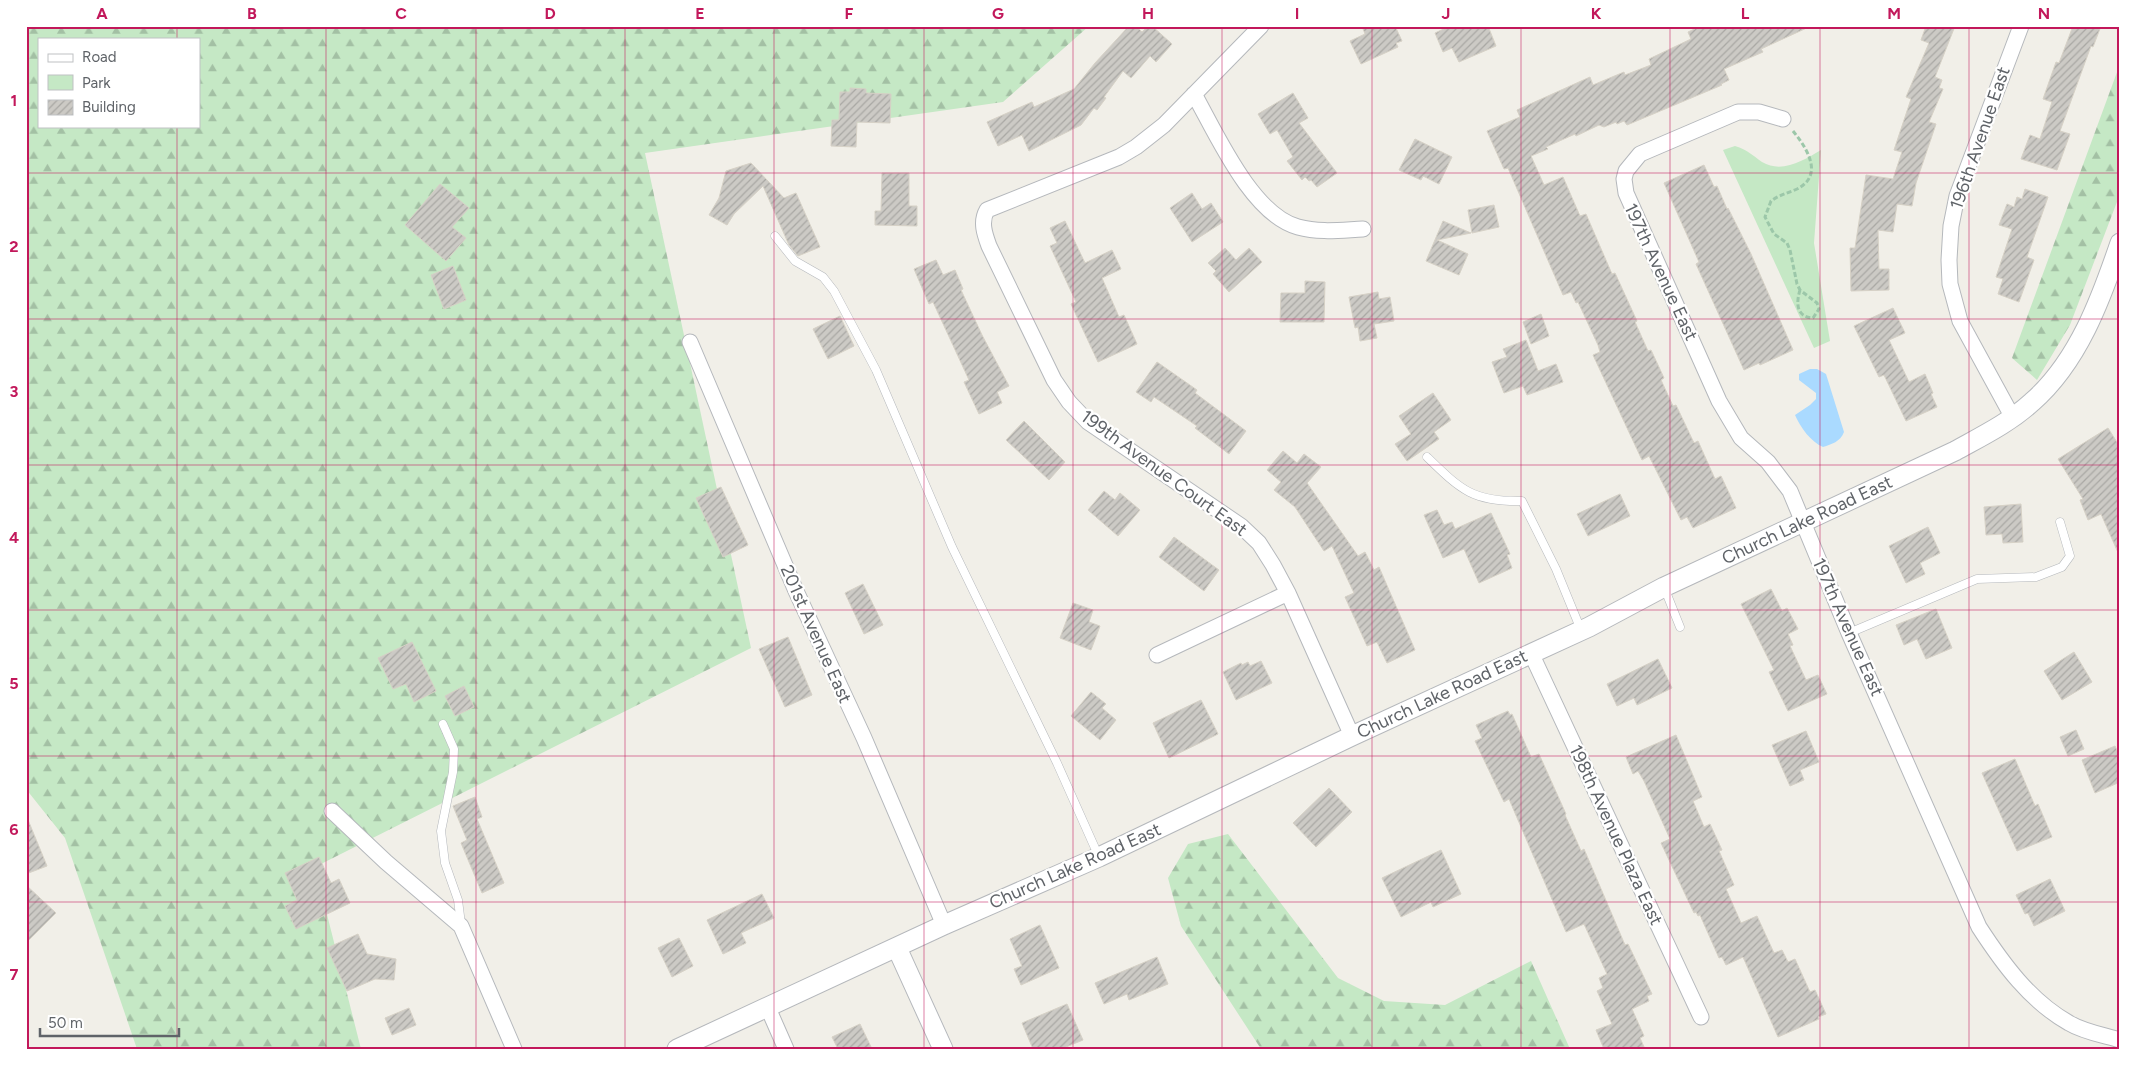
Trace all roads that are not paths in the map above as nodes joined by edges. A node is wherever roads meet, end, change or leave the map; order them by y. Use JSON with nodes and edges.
{"nodes":[{"id":1,"x":1261,"y":26,"type":"edge"},
{"id":2,"x":2021,"y":26,"type":"edge"},
{"id":3,"x":1194,"y":94,"type":"junction"},
{"id":4,"x":1783,"y":119,"type":"road end"},
{"id":5,"x":1363,"y":229,"type":"dead end"},
{"id":6,"x":775,"y":236,"type":"dead end"},
{"id":7,"x":2120,"y":243,"type":"edge"},
{"id":8,"x":690,"y":342,"type":"dead end"},
{"id":9,"x":2013,"y":418,"type":"junction"},
{"id":10,"x":1427,"y":457,"type":"dead end"},
{"id":11,"x":1802,"y":522,"type":"junction"},
{"id":12,"x":2060,"y":522,"type":"dead end"},
{"id":13,"x":1664,"y":587,"type":"junction"},
{"id":14,"x":1288,"y":593,"type":"junction"},
{"id":15,"x":1680,"y":627,"type":"dead end"},
{"id":16,"x":1580,"y":630,"type":"junction"},
{"id":17,"x":1849,"y":633,"type":"junction"},
{"id":18,"x":1531,"y":653,"type":"junction"},
{"id":19,"x":1157,"y":655,"type":"dead end"},
{"id":20,"x":443,"y":724,"type":"dead end"},
{"id":21,"x":1352,"y":736,"type":"junction"},
{"id":22,"x":332,"y":811,"type":"dead end"},
{"id":23,"x":1099,"y":857,"type":"junction"},
{"id":24,"x":944,"y":925,"type":"junction"},
{"id":25,"x":461,"y":926,"type":"junction"},
{"id":26,"x":897,"y":948,"type":"junction"},
{"id":27,"x":768,"y":1008,"type":"junction"},
{"id":28,"x":1701,"y":1017,"type":"dead end"},
{"id":29,"x":2120,"y":1040,"type":"edge"},
{"id":30,"x":514,"y":1049,"type":"edge"},
{"id":31,"x":677,"y":1049,"type":"edge"},
{"id":32,"x":786,"y":1049,"type":"edge"},
{"id":33,"x":942,"y":1049,"type":"edge"}],
"edges":[{"from":1,"to":3,"type":"street"},
{"from":2,"to":9,"type":"street","name":"196th Avenue East"},
{"from":3,"to":5,"type":"street"},
{"from":3,"to":14,"type":"street","name":"199th Avenue Court East"},
{"from":4,"to":11,"type":"street","name":"197th Avenue East"},
{"from":6,"to":23,"type":"lane"},
{"from":7,"to":9,"type":"street","name":"Church Lake Road East"},
{"from":8,"to":24,"type":"street","name":"201st Avenue East"},
{"from":9,"to":11,"type":"street","name":"Church Lake Road East"},
{"from":10,"to":16,"type":"lane"},
{"from":11,"to":13,"type":"street","name":"Church Lake Road East"},
{"from":11,"to":17,"type":"street","name":"197th Avenue East"},
{"from":12,"to":17,"type":"lane"},
{"from":13,"to":15,"type":"lane"},
{"from":13,"to":16,"type":"street","name":"Church Lake Road East"},
{"from":14,"to":19,"type":"street"},
{"from":14,"to":21,"type":"street","name":"199th Avenue Court East"},
{"from":16,"to":18,"type":"street","name":"Church Lake Road East"},
{"from":17,"to":29,"type":"street","name":"197th Avenue East"},
{"from":18,"to":21,"type":"street","name":"Church Lake Road East"},
{"from":18,"to":28,"type":"street","name":"198th Avenue Plaza East"},
{"from":20,"to":25,"type":"lane"},
{"from":21,"to":23,"type":"street","name":"Church Lake Road East"},
{"from":22,"to":25,"type":"street"},
{"from":23,"to":24,"type":"street","name":"Church Lake Road East"},
{"from":24,"to":26,"type":"street","name":"Church Lake Road East"},
{"from":25,"to":30,"type":"street"},
{"from":26,"to":27,"type":"street","name":"Church Lake Road East"},
{"from":26,"to":33,"type":"street"},
{"from":27,"to":31,"type":"street","name":"Church Lake Road East"},
{"from":27,"to":32,"type":"street"}]}
